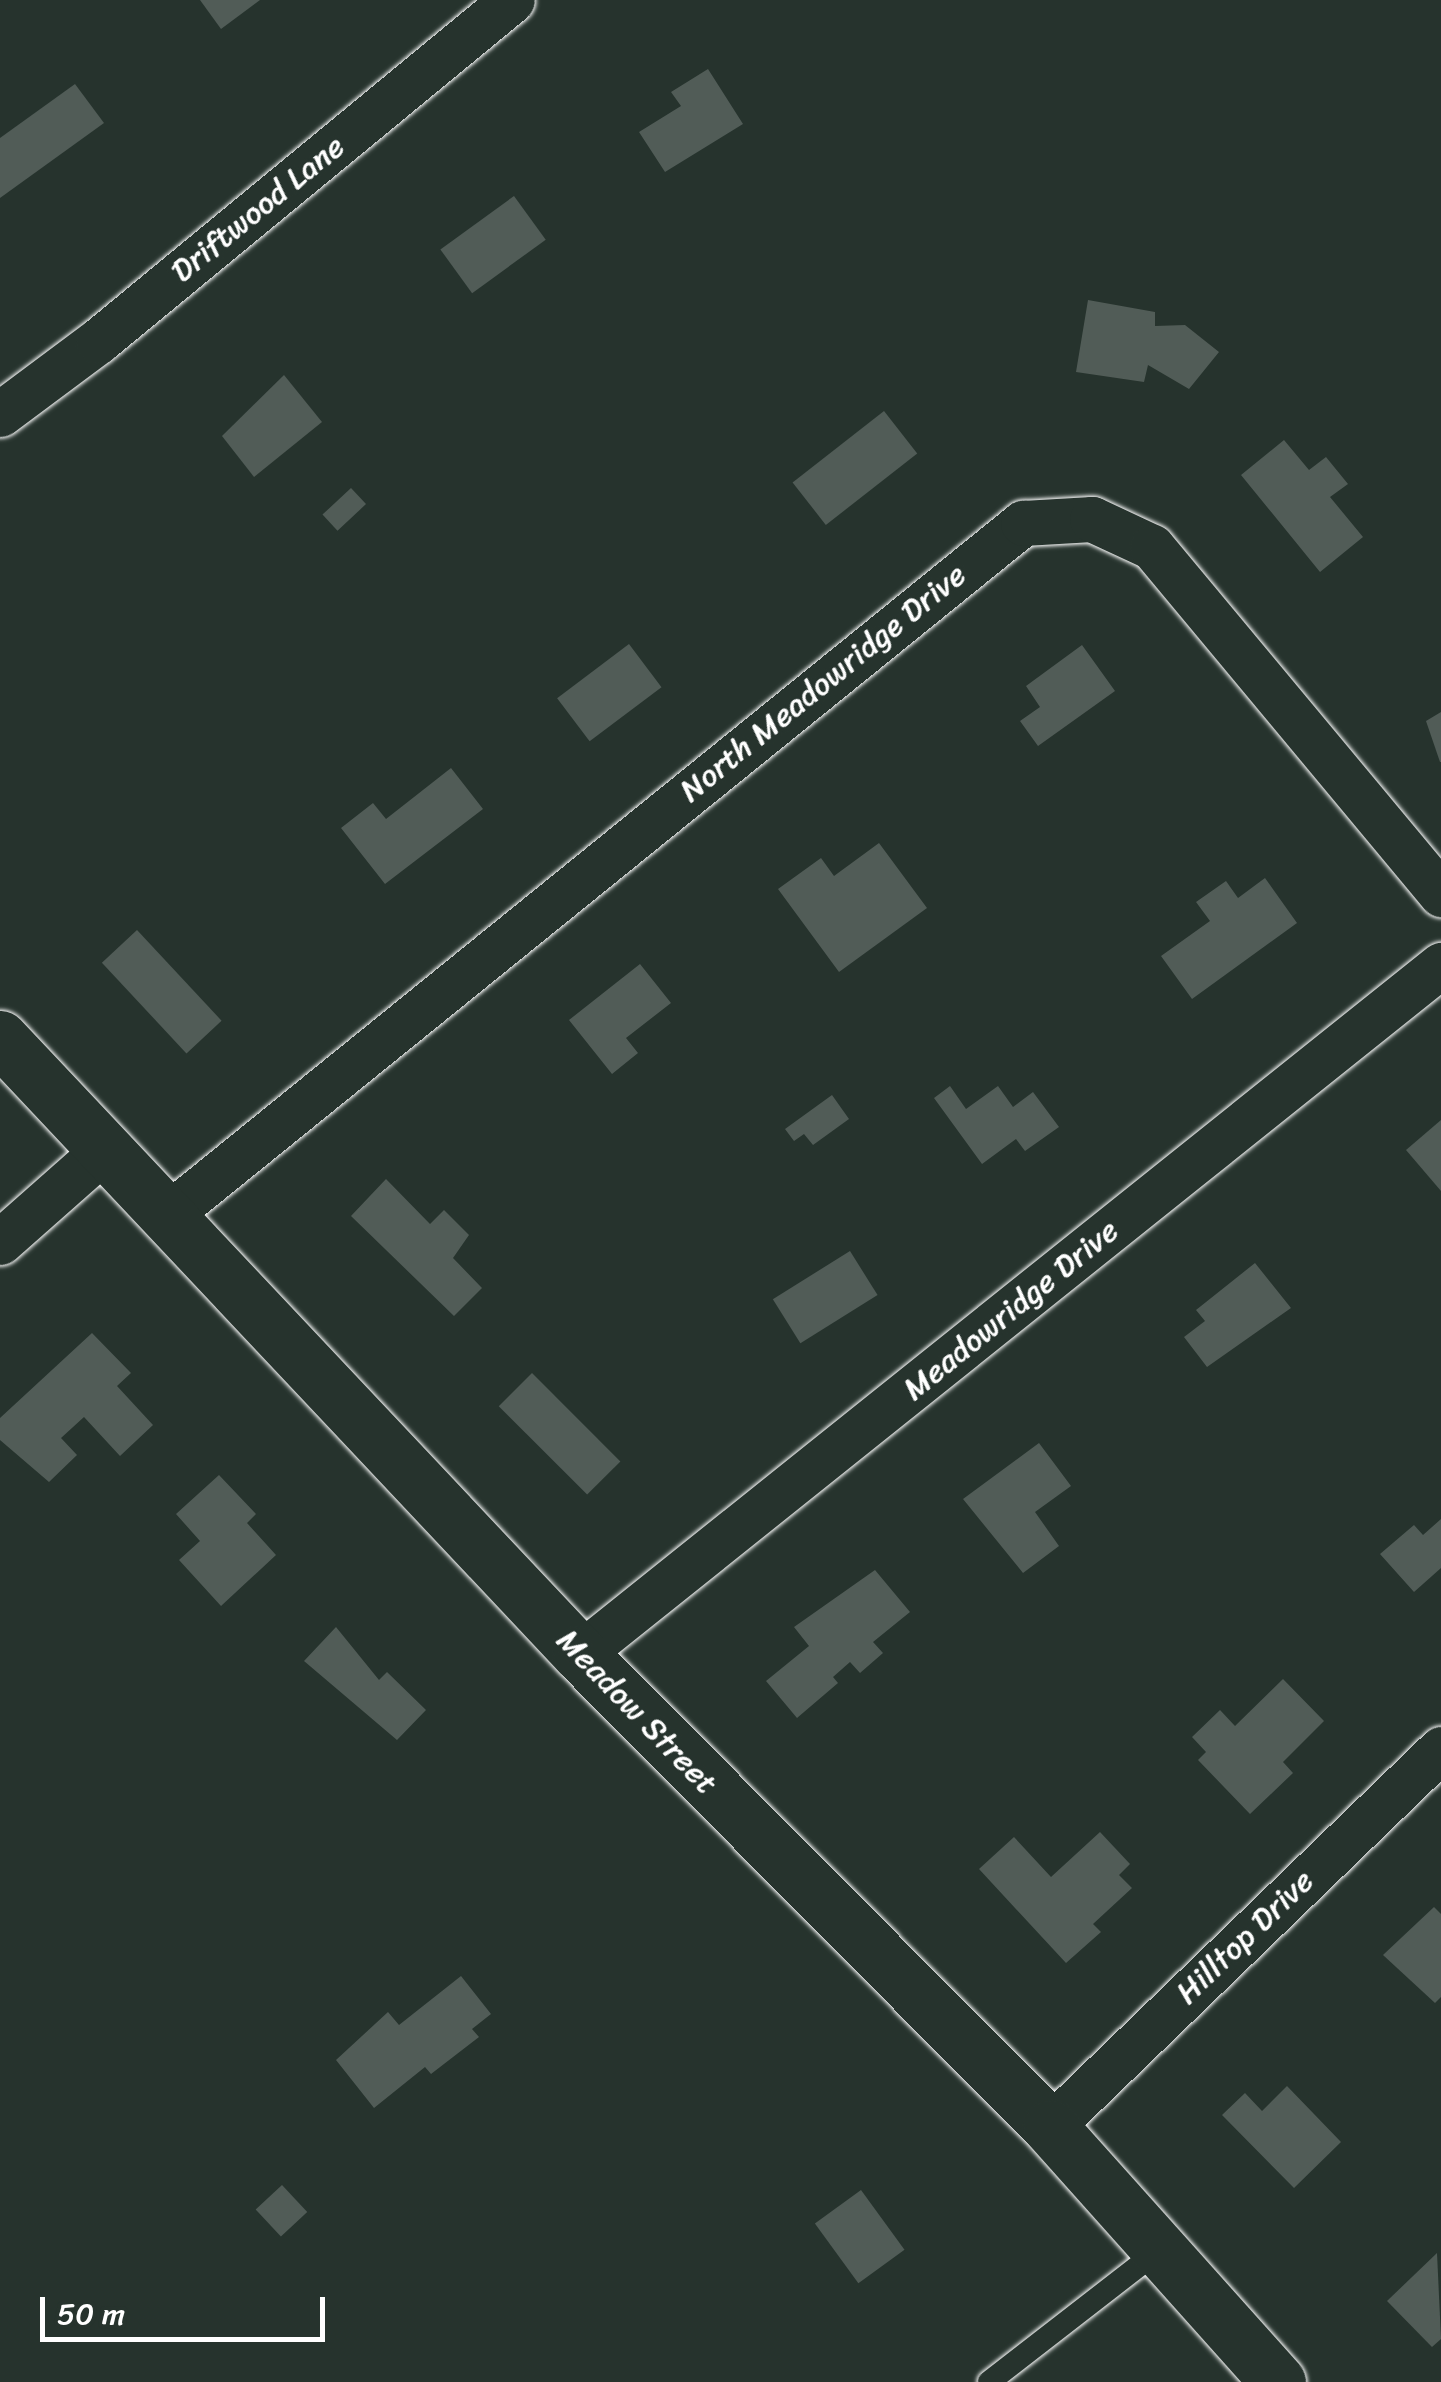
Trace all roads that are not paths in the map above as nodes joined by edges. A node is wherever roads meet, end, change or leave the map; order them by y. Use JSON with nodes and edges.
{"nodes":[{"id":1,"x":512,"y":0,"type":"edge"},
{"id":2,"x":0,"y":414,"type":"edge"},
{"id":3,"x":1441,"y":894,"type":"edge"},
{"id":4,"x":1441,"y":966,"type":"edge"},
{"id":5,"x":0,"y":1038,"type":"edge"},
{"id":6,"x":106,"y":1150,"type":"junction"},
{"id":7,"x":169,"y":1214,"type":"junction"},
{"id":8,"x":0,"y":1242,"type":"edge"},
{"id":9,"x":580,"y":1654,"type":"junction"},
{"id":10,"x":1441,"y":1749,"type":"edge"},
{"id":11,"x":1050,"y":2127,"type":"junction"},
{"id":12,"x":1159,"y":2250,"type":"junction"},
{"id":13,"x":989,"y":2382,"type":"edge"},
{"id":14,"x":1278,"y":2382,"type":"edge"}],
"edges":[{"from":1,"to":2,"type":"street","name":"Driftwood Lane"},
{"from":3,"to":7,"type":"street","name":"North Meadowridge Drive"},
{"from":4,"to":9,"type":"street","name":"Meadowridge Drive"},
{"from":5,"to":6,"type":"street","name":"Meadow Street"},
{"from":6,"to":7,"type":"street","name":"Meadow Street"},
{"from":6,"to":8,"type":"street"},
{"from":7,"to":9,"type":"street","name":"Meadow Street"},
{"from":9,"to":11,"type":"street","name":"Meadow Street"},
{"from":10,"to":11,"type":"street","name":"Hilltop Drive"},
{"from":11,"to":12,"type":"street","name":"Meadow Street"},
{"from":12,"to":13,"type":"lane"},
{"from":12,"to":14,"type":"street","name":"Meadow Street"}]}
